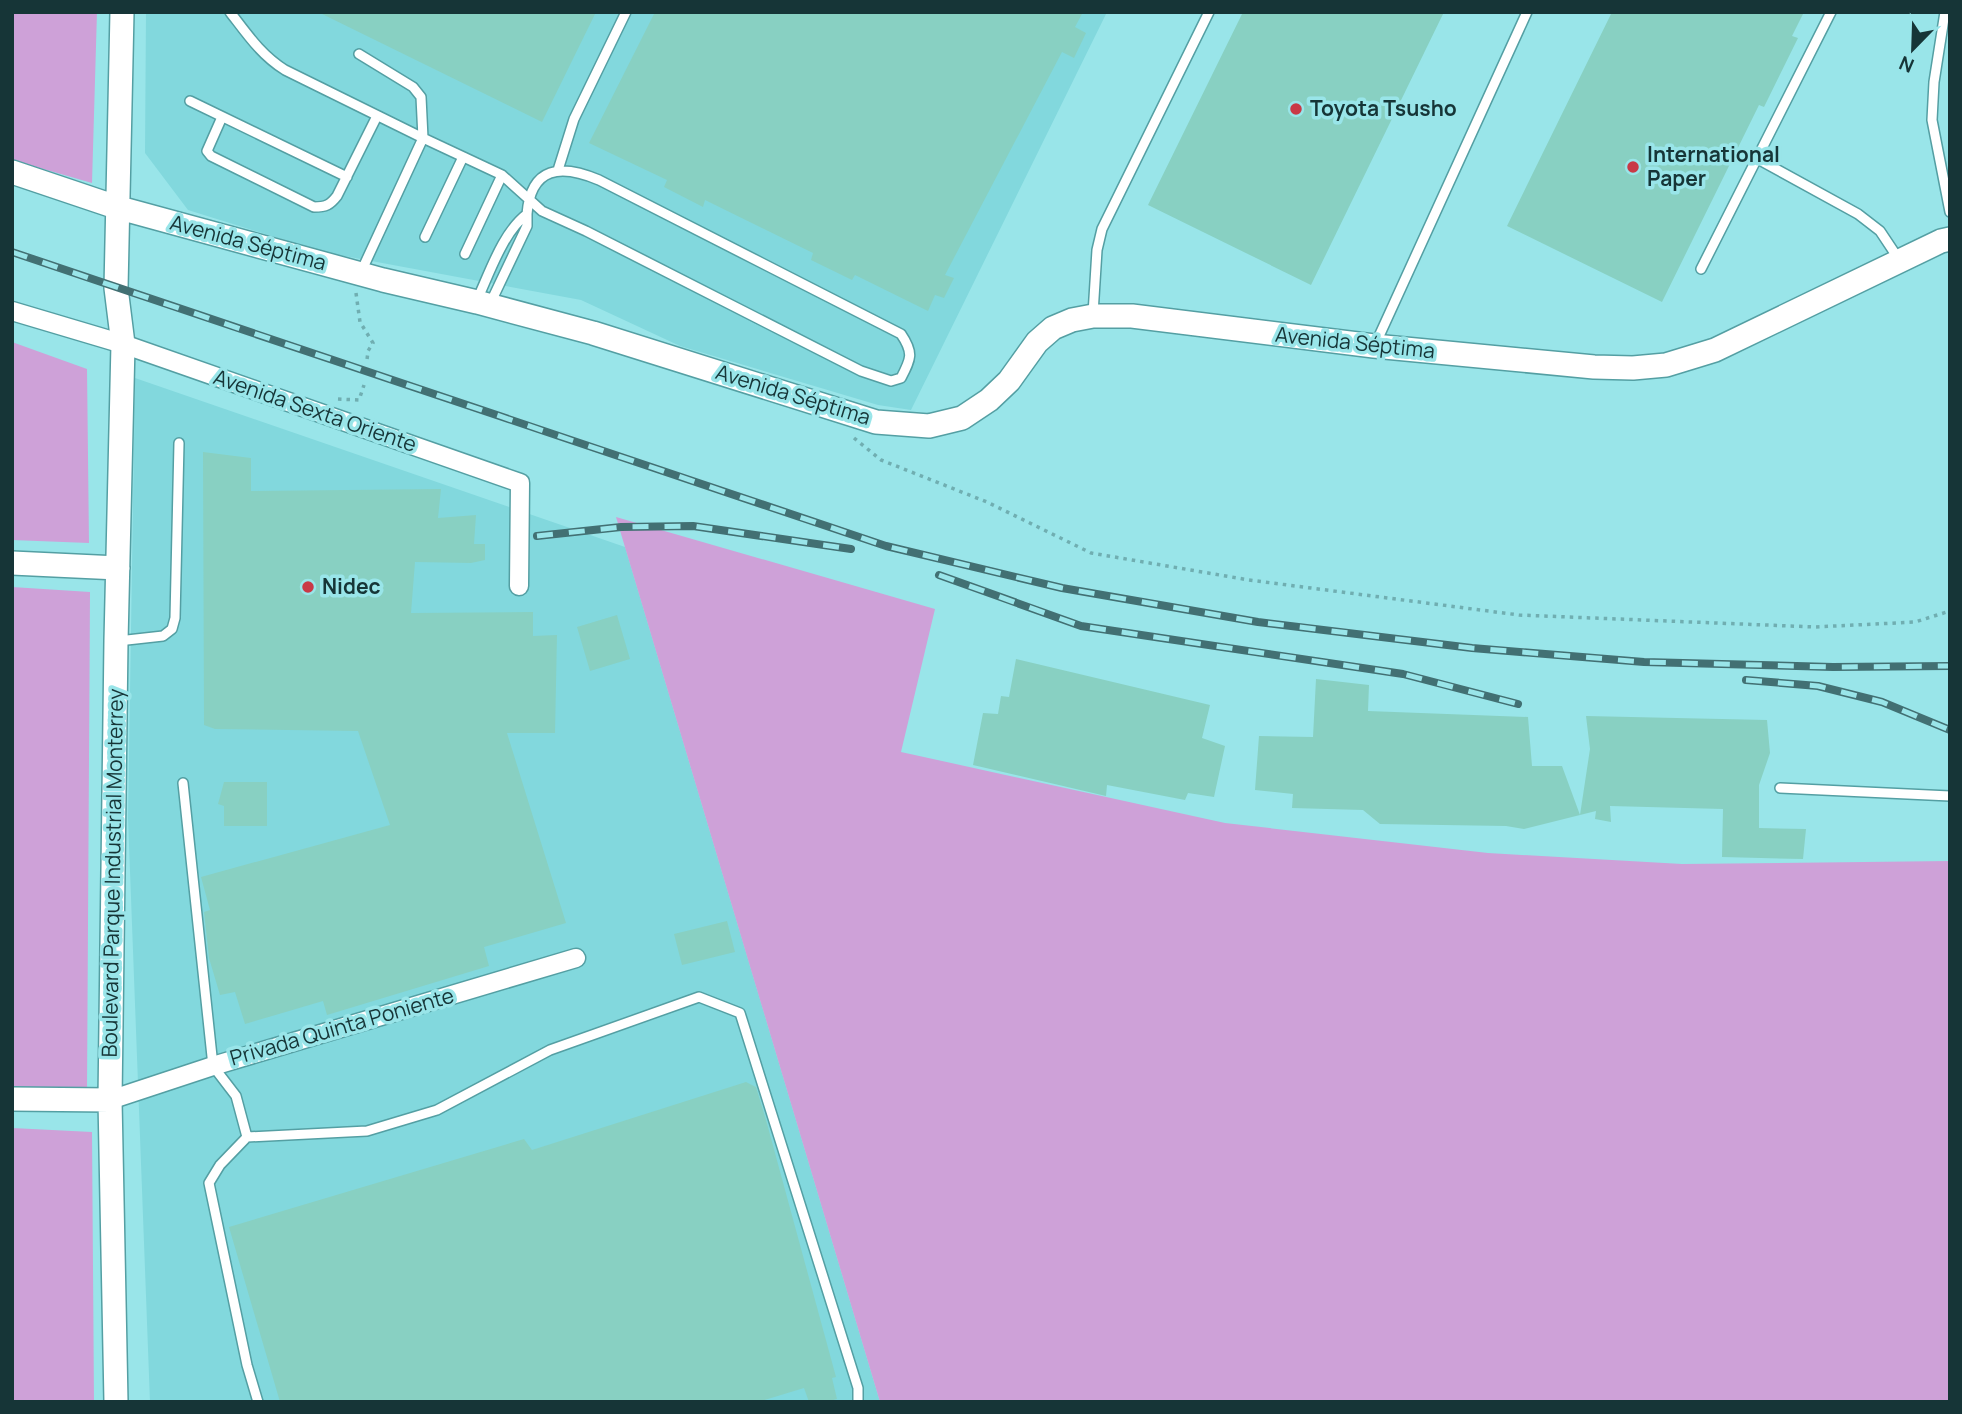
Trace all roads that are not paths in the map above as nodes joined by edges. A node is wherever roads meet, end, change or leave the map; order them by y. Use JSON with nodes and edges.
{"nodes":[{"id":1,"x":122,"y":12,"type":"edge"},
{"id":2,"x":230,"y":12,"type":"edge"},
{"id":3,"x":626,"y":12,"type":"edge"},
{"id":4,"x":1209,"y":12,"type":"edge"},
{"id":5,"x":1527,"y":12,"type":"edge"},
{"id":6,"x":1832,"y":12,"type":"edge"},
{"id":7,"x":1945,"y":12,"type":"edge"},
{"id":8,"x":359,"y":54,"type":"dead end"},
{"id":9,"x":190,"y":101,"type":"dead end"},
{"id":10,"x":377,"y":116,"type":"junction"},
{"id":11,"x":222,"y":117,"type":"junction"},
{"id":12,"x":423,"y":138,"type":"junction"},
{"id":13,"x":463,"y":157,"type":"junction"},
{"id":14,"x":1756,"y":158,"type":"junction"},
{"id":15,"x":558,"y":170,"type":"junction"},
{"id":16,"x":12,"y":173,"type":"edge"},
{"id":17,"x":1946,"y":174,"type":"edge"},
{"id":18,"x":502,"y":176,"type":"junction"},
{"id":19,"x":347,"y":177,"type":"junction"},
{"id":20,"x":528,"y":200,"type":"junction"},
{"id":21,"x":116,"y":207,"type":"junction"},
{"id":22,"x":1950,"y":212,"type":"edge"},
{"id":23,"x":527,"y":214,"type":"junction"},
{"id":24,"x":425,"y":237,"type":"dead end"},
{"id":25,"x":1950,"y":239,"type":"edge"},
{"id":26,"x":465,"y":254,"type":"dead end"},
{"id":27,"x":1900,"y":261,"type":"junction"},
{"id":28,"x":1701,"y":269,"type":"dead end"},
{"id":29,"x":361,"y":274,"type":"junction"},
{"id":30,"x":483,"y":303,"type":"junction"},
{"id":31,"x":12,"y":311,"type":"edge"},
{"id":32,"x":1093,"y":316,"type":"junction"},
{"id":33,"x":123,"y":344,"type":"junction"},
{"id":34,"x":1374,"y":346,"type":"junction"},
{"id":35,"x":178,"y":443,"type":"dead end"},
{"id":36,"x":12,"y":563,"type":"edge"},
{"id":37,"x":118,"y":568,"type":"junction"},
{"id":38,"x":519,"y":586,"type":"dead end"},
{"id":39,"x":116,"y":641,"type":"junction"},
{"id":40,"x":183,"y":783,"type":"dead end"},
{"id":41,"x":1780,"y":788,"type":"dead end"},
{"id":42,"x":1950,"y":796,"type":"edge"},
{"id":43,"x":576,"y":958,"type":"dead end"},
{"id":44,"x":213,"y":1066,"type":"junction"},
{"id":45,"x":12,"y":1099,"type":"edge"},
{"id":46,"x":110,"y":1100,"type":"junction"},
{"id":47,"x":247,"y":1137,"type":"junction"},
{"id":48,"x":116,"y":1402,"type":"edge"},
{"id":49,"x":258,"y":1402,"type":"edge"},
{"id":50,"x":858,"y":1402,"type":"edge"}],
"edges":[{"from":1,"to":21,"type":"street","name":"Boulevard Parque Industrial Monterrey"},
{"from":2,"to":10,"type":"lane"},
{"from":3,"to":15,"type":"lane"},
{"from":4,"to":32,"type":"lane"},
{"from":5,"to":34,"type":"lane"},
{"from":6,"to":14,"type":"lane"},
{"from":7,"to":17,"type":"lane"},
{"from":8,"to":12,"type":"lane"},
{"from":9,"to":11,"type":"lane"},
{"from":10,"to":12,"type":"lane"},
{"from":10,"to":19,"type":"lane"},
{"from":11,"to":19,"type":"lane"},
{"from":11,"to":19,"type":"lane"},
{"from":12,"to":13,"type":"lane"},
{"from":12,"to":29,"type":"lane"},
{"from":13,"to":18,"type":"lane"},
{"from":13,"to":24,"type":"lane"},
{"from":14,"to":27,"type":"lane"},
{"from":14,"to":28,"type":"lane"},
{"from":15,"to":20,"type":"lane"},
{"from":15,"to":20,"type":"lane"},
{"from":16,"to":21,"type":"street","name":"Avenida Séptima"},
{"from":17,"to":22,"type":"lane"},
{"from":18,"to":20,"type":"lane"},
{"from":18,"to":26,"type":"lane"},
{"from":20,"to":23,"type":"lane"},
{"from":21,"to":29,"type":"street","name":"Avenida Séptima"},
{"from":21,"to":33,"type":"street","name":"Boulevard Parque Industrial Monterrey"},
{"from":23,"to":30,"type":"lane"},
{"from":23,"to":30,"type":"lane"},
{"from":25,"to":27,"type":"street","name":"Avenida Séptima"},
{"from":27,"to":34,"type":"street","name":"Avenida Séptima"},
{"from":29,"to":30,"type":"street","name":"Avenida Séptima"},
{"from":30,"to":32,"type":"street","name":"Avenida Séptima"},
{"from":31,"to":33,"type":"street","name":"Avenida Sexta Oriente"},
{"from":32,"to":34,"type":"street","name":"Avenida Séptima"},
{"from":33,"to":37,"type":"street","name":"Boulevard Parque Industrial Monterrey"},
{"from":33,"to":38,"type":"street","name":"Avenida Sexta Oriente"},
{"from":35,"to":39,"type":"lane"},
{"from":36,"to":37,"type":"street"},
{"from":37,"to":39,"type":"street","name":"Boulevard Parque Industrial Monterrey"},
{"from":39,"to":46,"type":"street","name":"Boulevard Parque Industrial Monterrey"},
{"from":40,"to":44,"type":"lane"},
{"from":41,"to":42,"type":"lane"},
{"from":43,"to":44,"type":"street","name":"Privada Quinta Poniente"},
{"from":44,"to":46,"type":"street","name":"Privada Quinta Poniente"},
{"from":44,"to":47,"type":"lane"},
{"from":45,"to":46,"type":"street"},
{"from":46,"to":48,"type":"street","name":"Boulevard Parque Industrial Monterrey"},
{"from":47,"to":49,"type":"lane"},
{"from":47,"to":50,"type":"lane"}]}
